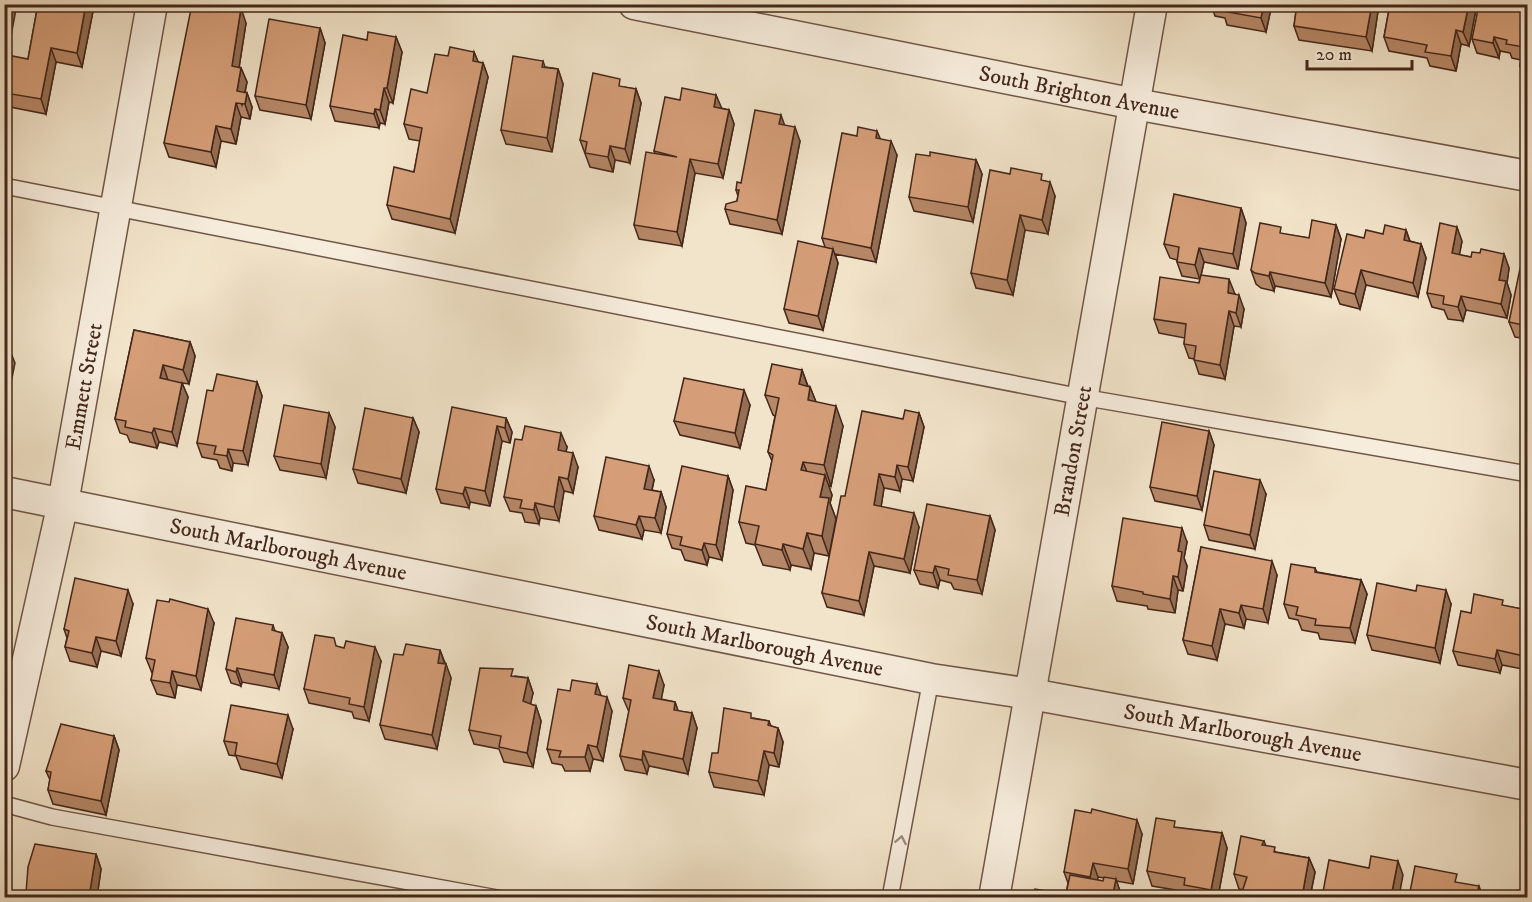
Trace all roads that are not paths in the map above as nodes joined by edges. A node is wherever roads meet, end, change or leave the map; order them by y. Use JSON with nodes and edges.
{"nodes":[{"id":1,"x":152,"y":4,"type":"edge"},
{"id":2,"x":634,"y":4,"type":"edge"},
{"id":3,"x":1152,"y":4,"type":"edge"},
{"id":4,"x":1135,"y":104,"type":"junction"},
{"id":5,"x":1527,"y":176,"type":"edge"},
{"id":6,"x":4,"y":186,"type":"edge"},
{"id":7,"x":116,"y":207,"type":"junction"},
{"id":8,"x":1082,"y":397,"type":"junction"},
{"id":9,"x":1527,"y":474,"type":"edge"},
{"id":10,"x":4,"y":492,"type":"edge"},
{"id":11,"x":63,"y":503,"type":"junction"},
{"id":12,"x":931,"y":679,"type":"junction"},
{"id":13,"x":1031,"y":694,"type":"junction"},
{"id":14,"x":4,"y":766,"type":"edge"},
{"id":15,"x":1527,"y":785,"type":"edge"},
{"id":16,"x":4,"y":804,"type":"edge"},
{"id":17,"x":497,"y":897,"type":"edge"},
{"id":18,"x":890,"y":897,"type":"edge"},
{"id":19,"x":994,"y":897,"type":"edge"}],
"edges":[{"from":1,"to":7,"type":"street","name":"Emmett Street"},
{"from":2,"to":4,"type":"street","name":"South Brighton Avenue"},
{"from":3,"to":4,"type":"street","name":"Brandon Street"},
{"from":4,"to":5,"type":"street","name":"South Brighton Avenue"},
{"from":4,"to":8,"type":"street","name":"Brandon Street"},
{"from":6,"to":7,"type":"lane"},
{"from":7,"to":8,"type":"lane"},
{"from":7,"to":11,"type":"street","name":"Emmett Street"},
{"from":8,"to":9,"type":"lane"},
{"from":8,"to":13,"type":"street","name":"Brandon Street"},
{"from":10,"to":11,"type":"street","name":"South Marlborough Avenue"},
{"from":11,"to":12,"type":"street","name":"South Marlborough Avenue"},
{"from":11,"to":14,"type":"street","name":"Emmett Street"},
{"from":12,"to":13,"type":"street","name":"South Marlborough Avenue"},
{"from":18,"to":12,"type":"lane","one_way":true},
{"from":13,"to":15,"type":"street","name":"South Marlborough Avenue"},
{"from":13,"to":19,"type":"street","name":"Brandon Street"},
{"from":16,"to":17,"type":"lane"}]}
